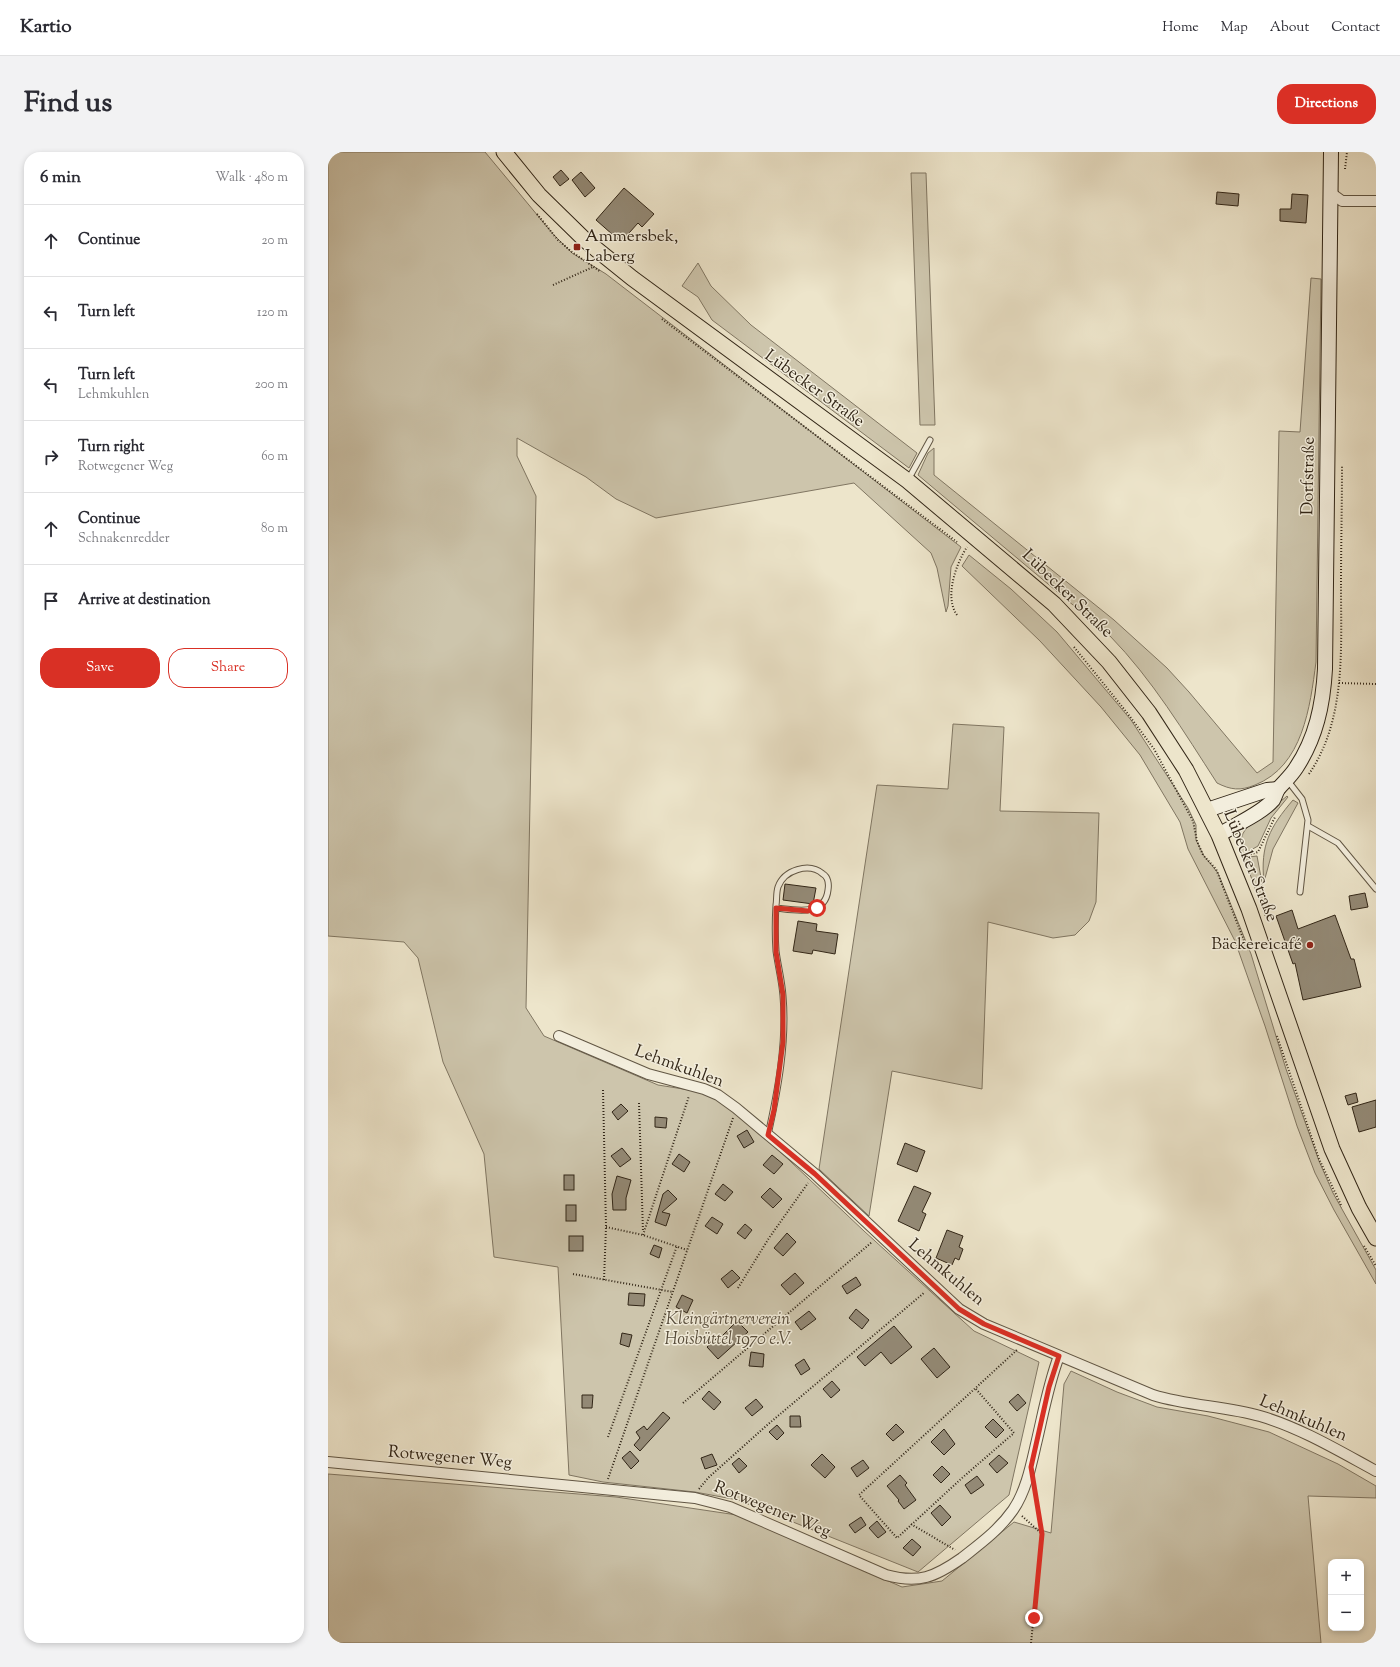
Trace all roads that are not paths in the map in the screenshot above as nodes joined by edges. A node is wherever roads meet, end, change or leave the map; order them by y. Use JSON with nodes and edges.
{"nodes":[{"id":1,"x":504,"y":152,"type":"edge"},
{"id":2,"x":1331,"y":152,"type":"edge"},
{"id":3,"x":1331,"y":194,"type":"junction"},
{"id":4,"x":1376,"y":201,"type":"edge"},
{"id":5,"x":930,"y":440,"type":"dead end"},
{"id":6,"x":908,"y":481,"type":"junction"},
{"id":7,"x":1283,"y":785,"type":"junction"},
{"id":8,"x":1207,"y":810,"type":"junction"},
{"id":9,"x":1308,"y":826,"type":"junction"},
{"id":10,"x":1219,"y":835,"type":"junction"},
{"id":11,"x":1376,"y":889,"type":"edge"},
{"id":12,"x":1300,"y":892,"type":"dead end"},
{"id":13,"x":776,"y":908,"type":"junction"},
{"id":14,"x":559,"y":1036,"type":"dead end"},
{"id":15,"x":768,"y":1135,"type":"junction"},
{"id":16,"x":1376,"y":1238,"type":"edge"},
{"id":17,"x":1059,"y":1356,"type":"junction"},
{"id":18,"x":328,"y":1462,"type":"edge"},
{"id":19,"x":1376,"y":1471,"type":"edge"}],
"edges":[{"from":1,"to":6,"type":"main road","name":"Lübecker Straße"},
{"from":2,"to":3,"type":"street","name":"Dorfstraße"},
{"from":3,"to":4,"type":"street"},
{"from":3,"to":7,"type":"street","name":"Dorfstraße"},
{"from":5,"to":6,"type":"lane"},
{"from":6,"to":8,"type":"main road","name":"Lübecker Straße"},
{"from":7,"to":8,"type":"street"},
{"from":7,"to":9,"type":"lane"},
{"from":7,"to":10,"type":"street","name":"Dorfstraße"},
{"from":8,"to":10,"type":"main road","name":"Lübecker Straße"},
{"from":9,"to":11,"type":"lane"},
{"from":9,"to":12,"type":"lane"},
{"from":10,"to":16,"type":"main road","name":"Lübecker Straße"},
{"from":13,"to":13,"type":"lane"},
{"from":13,"to":15,"type":"lane"},
{"from":14,"to":15,"type":"street","name":"Lehmkuhlen"},
{"from":15,"to":17,"type":"street","name":"Lehmkuhlen"},
{"from":17,"to":18,"type":"street","name":"Rotwegener Weg"},
{"from":17,"to":19,"type":"street","name":"Lehmkuhlen"}]}
